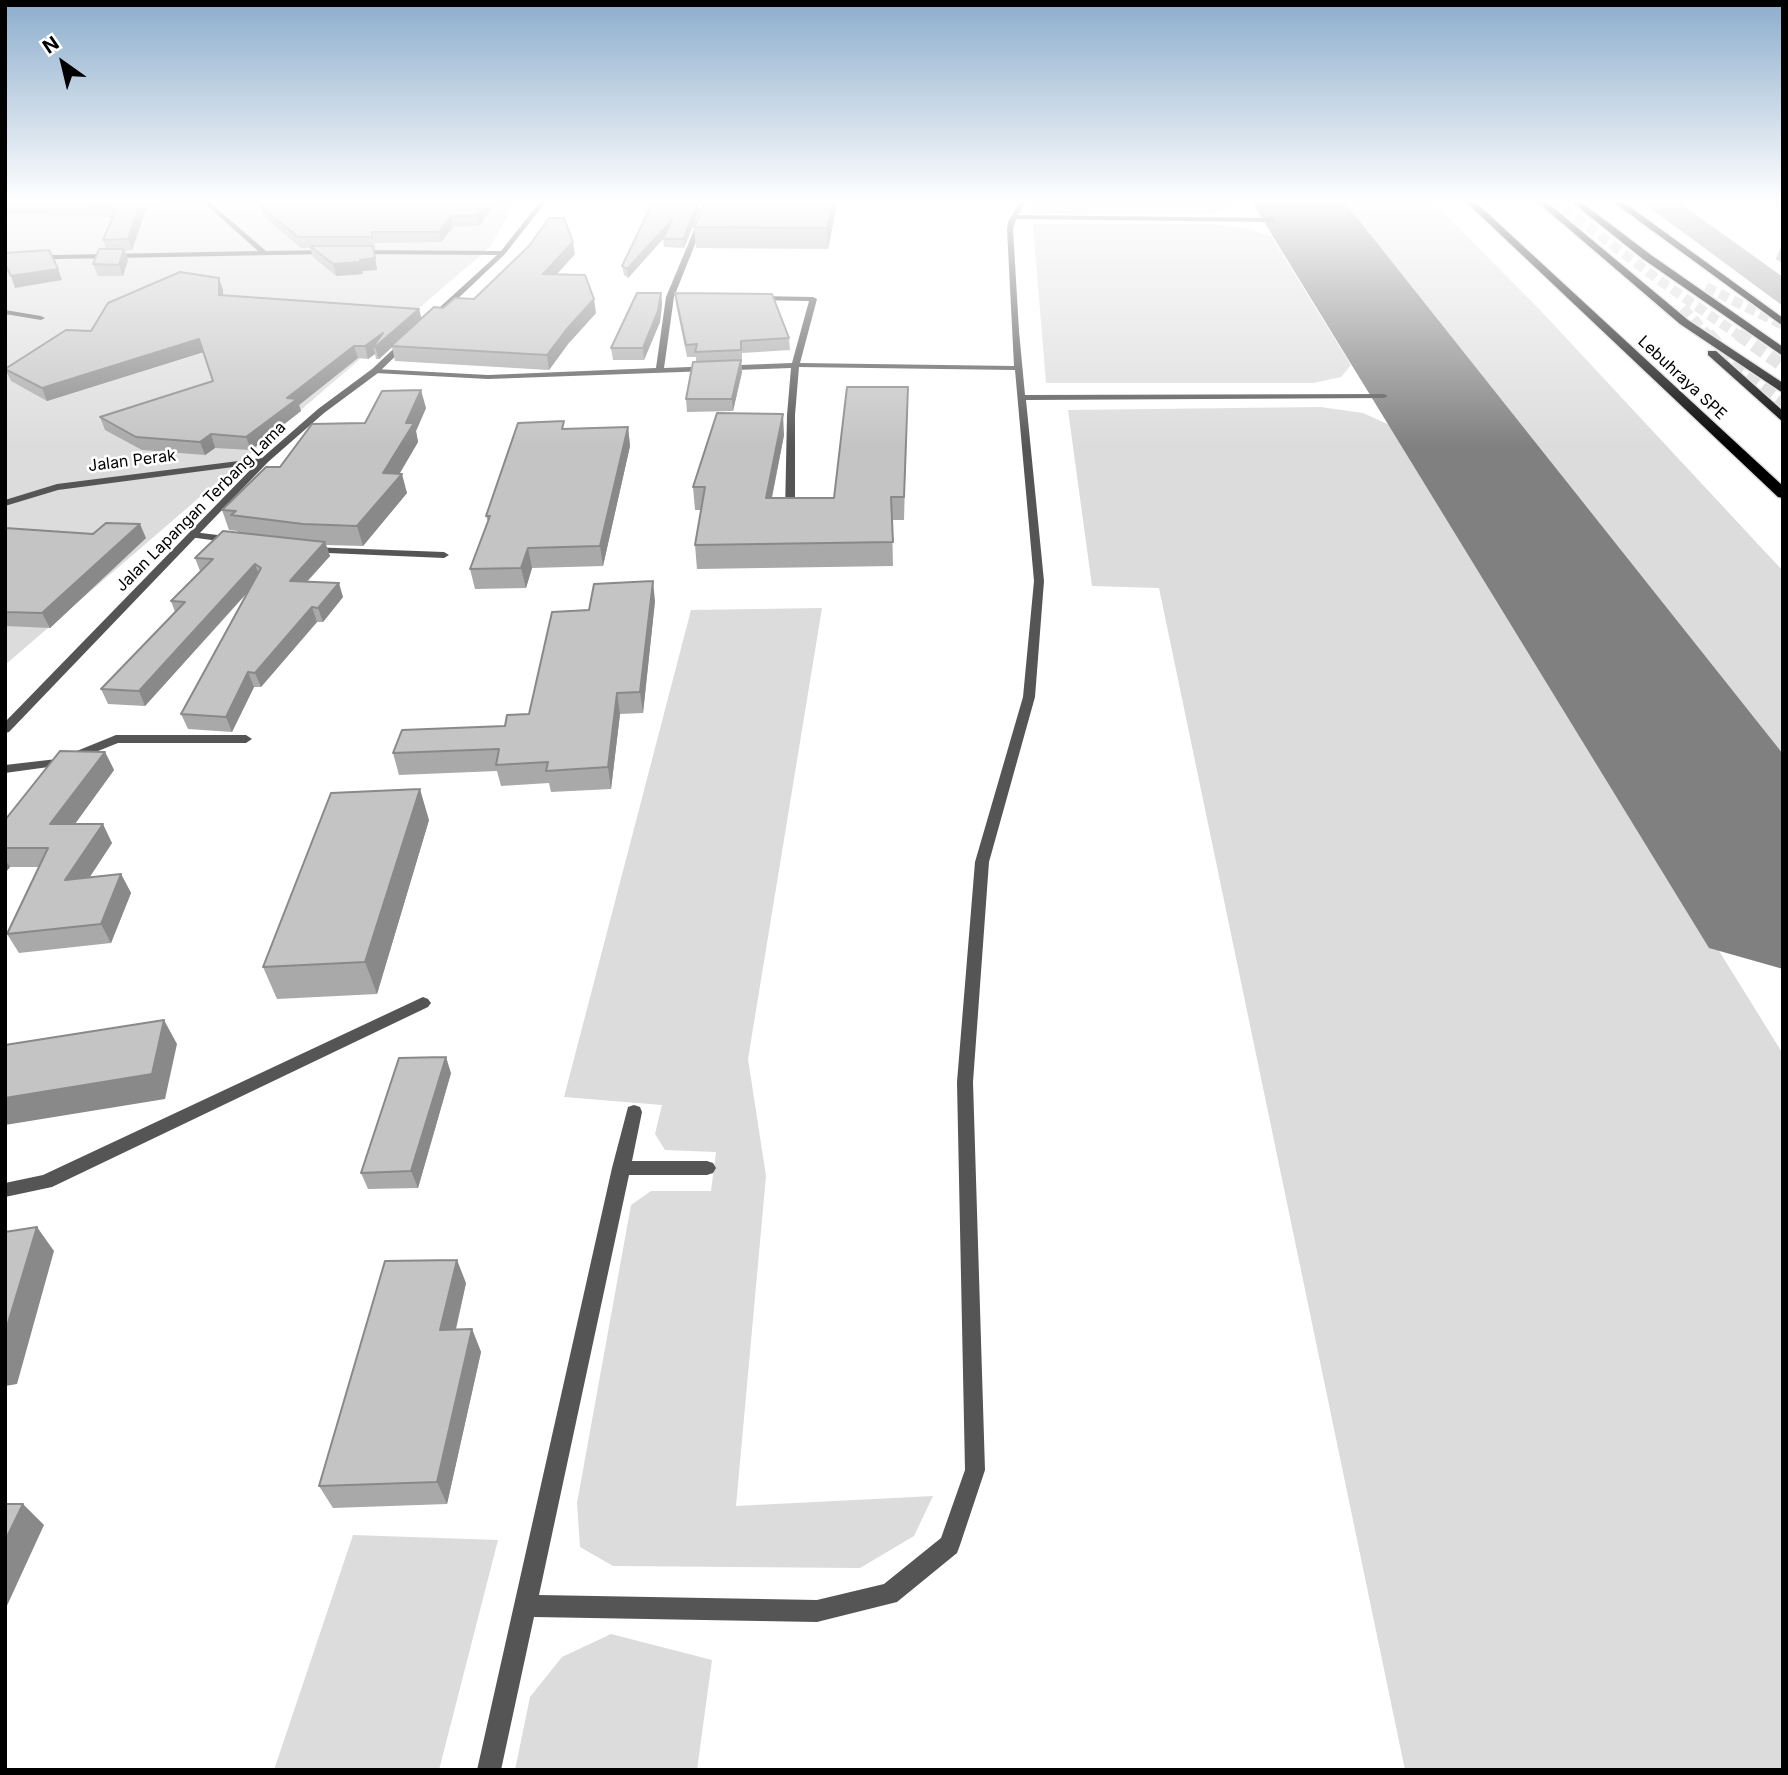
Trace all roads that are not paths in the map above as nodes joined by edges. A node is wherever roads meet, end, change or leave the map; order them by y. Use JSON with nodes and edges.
{"nodes":[{"id":1,"x":472,"y":282,"type":"edge"},
{"id":2,"x":676,"y":282,"type":"edge"},
{"id":3,"x":1013,"y":282,"type":"edge"},
{"id":4,"x":1556,"y":282,"type":"edge"},
{"id":5,"x":1566,"y":282,"type":"edge"},
{"id":6,"x":1636,"y":282,"type":"edge"},
{"id":7,"x":1682,"y":282,"type":"edge"},
{"id":8,"x":1696,"y":282,"type":"edge"},
{"id":9,"x":1727,"y":282,"type":"edge"},
{"id":10,"x":1706,"y":287,"type":"tunnel mouth"},
{"id":11,"x":670,"y":297,"type":"junction"},
{"id":12,"x":683,"y":297,"type":"edge"},
{"id":13,"x":748,"y":298,"type":"edge"},
{"id":14,"x":5,"y":313,"type":"edge"},
{"id":15,"x":41,"y":318,"type":"dead end"},
{"id":16,"x":1684,"y":322,"type":"junction"},
{"id":17,"x":1783,"y":323,"type":"edge"},
{"id":18,"x":425,"y":325,"type":"edge"},
{"id":19,"x":415,"y":334,"type":"edge"},
{"id":20,"x":1783,"y":353,"type":"edge"},
{"id":21,"x":795,"y":365,"type":"junction"},
{"id":22,"x":1018,"y":368,"type":"junction"},
{"id":23,"x":660,"y":370,"type":"junction"},
{"id":24,"x":376,"y":371,"type":"junction"},
{"id":25,"x":1783,"y":388,"type":"edge"},
{"id":26,"x":1384,"y":396,"type":"dead end"},
{"id":27,"x":1021,"y":398,"type":"junction"},
{"id":28,"x":1783,"y":418,"type":"edge"},
{"id":29,"x":265,"y":460,"type":"junction"},
{"id":30,"x":1783,"y":481,"type":"edge"},
{"id":31,"x":1783,"y":494,"type":"edge"},
{"id":32,"x":5,"y":503,"type":"edge"},
{"id":33,"x":790,"y":516,"type":"edge"},
{"id":34,"x":193,"y":535,"type":"junction"},
{"id":35,"x":245,"y":542,"type":"edge"},
{"id":36,"x":296,"y":548,"type":"edge"},
{"id":37,"x":444,"y":555,"type":"dead end"},
{"id":38,"x":5,"y":729,"type":"edge"},
{"id":39,"x":246,"y":739,"type":"dead end"},
{"id":40,"x":5,"y":769,"type":"edge"},
{"id":41,"x":423,"y":1003,"type":"dead end"},
{"id":42,"x":634,"y":1112,"type":"dead end"},
{"id":43,"x":621,"y":1168,"type":"junction"},
{"id":44,"x":707,"y":1168,"type":"dead end"},
{"id":45,"x":5,"y":1190,"type":"edge"},
{"id":46,"x":526,"y":1606,"type":"junction"},
{"id":47,"x":489,"y":1770,"type":"edge"}],
"edges":[{"from":1,"to":18,"type":"street"},
{"from":2,"to":11,"type":"street"},
{"from":3,"to":22,"type":"street"},
{"from":4,"to":31,"type":"highway","name":"Lebuhraya SPE"},
{"from":5,"to":30,"type":"highway","name":"Lebuhraya SPE"},
{"from":6,"to":16,"type":"highway"},
{"from":7,"to":20,"type":"highway"},
{"from":8,"to":10,"type":"highway"},
{"from":9,"to":17,"type":"highway"},
{"from":11,"to":12,"type":"street"},
{"from":11,"to":23,"type":"street"},
{"from":13,"to":21,"type":"street"},
{"from":14,"to":15,"type":"street"},
{"from":16,"to":25,"type":"highway"},
{"from":16,"to":28,"type":"highway"},
{"from":19,"to":24,"type":"street","name":"Jalan Lapangan Terbang Lama"},
{"from":21,"to":22,"type":"street"},
{"from":21,"to":23,"type":"street"},
{"from":21,"to":33,"type":"street"},
{"from":22,"to":27,"type":"street"},
{"from":23,"to":24,"type":"street"},
{"from":24,"to":29,"type":"street","name":"Jalan Lapangan Terbang Lama"},
{"from":26,"to":27,"type":"street"},
{"from":27,"to":46,"type":"street"},
{"from":29,"to":32,"type":"street","name":"Jalan Perak"},
{"from":29,"to":34,"type":"street","name":"Jalan Lapangan Terbang Lama"},
{"from":34,"to":35,"type":"street"},
{"from":34,"to":38,"type":"street","name":"Jalan Lapangan Terbang Lama"},
{"from":36,"to":37,"type":"street"},
{"from":39,"to":40,"type":"street"},
{"from":41,"to":45,"type":"street"},
{"from":42,"to":43,"type":"street"},
{"from":43,"to":44,"type":"street"},
{"from":43,"to":46,"type":"street"},
{"from":46,"to":47,"type":"street"}]}
